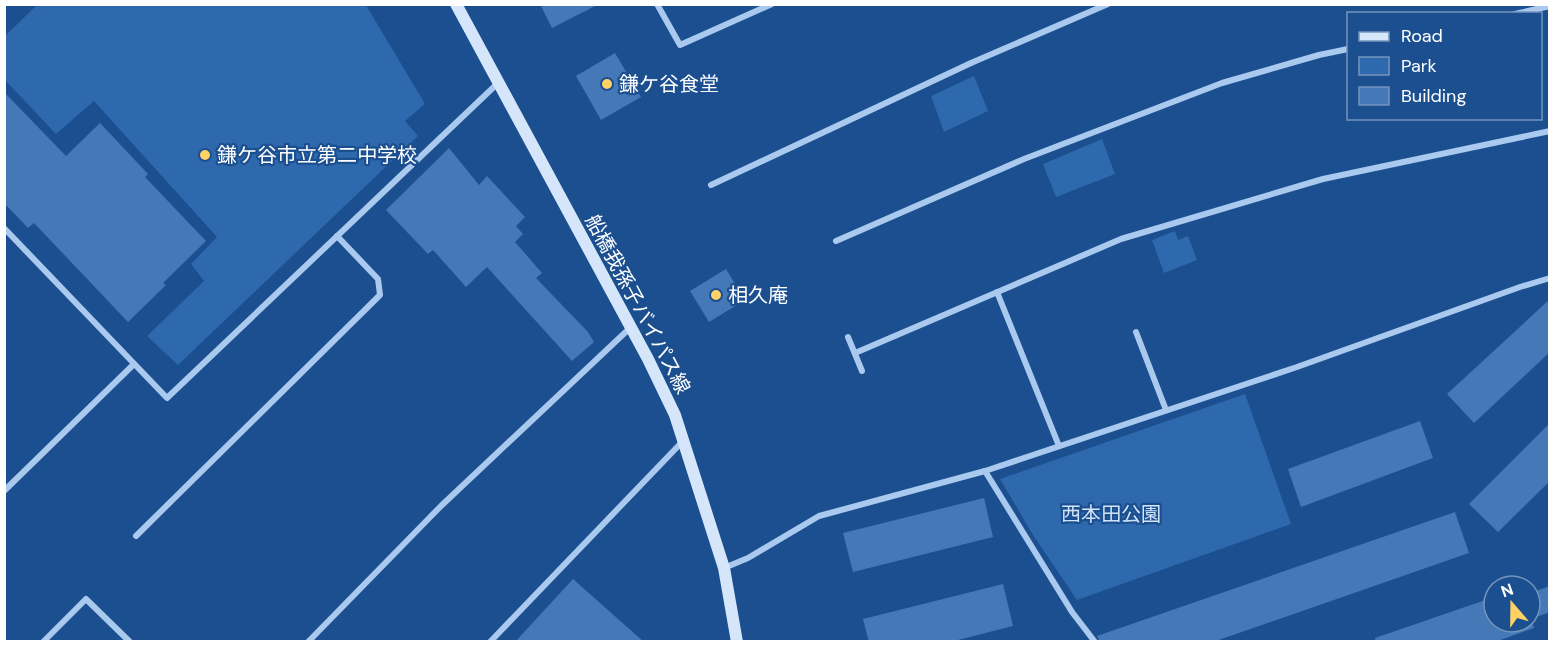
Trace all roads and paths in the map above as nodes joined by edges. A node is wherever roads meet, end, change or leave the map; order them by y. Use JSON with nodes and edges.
{"nodes":[{"id":1,"x":456,"y":4,"type":"edge"},
{"id":2,"x":657,"y":4,"type":"edge"},
{"id":3,"x":772,"y":4,"type":"edge"},
{"id":4,"x":1108,"y":4,"type":"edge"},
{"id":5,"x":1550,"y":6,"type":"edge"},
{"id":6,"x":1524,"y":12,"type":"edge"},
{"id":7,"x":1347,"y":49,"type":"edge"},
{"id":8,"x":498,"y":83,"type":"junction"},
{"id":9,"x":1550,"y":131,"type":"edge"},
{"id":10,"x":711,"y":185,"type":"dead end"},
{"id":11,"x":4,"y":228,"type":"edge"},
{"id":12,"x":337,"y":236,"type":"junction"},
{"id":13,"x":836,"y":241,"type":"dead end"},
{"id":14,"x":1550,"y":278,"type":"edge"},
{"id":15,"x":997,"y":292,"type":"junction"},
{"id":16,"x":630,"y":327,"type":"junction"},
{"id":17,"x":1136,"y":332,"type":"dead end"},
{"id":18,"x":848,"y":337,"type":"dead end"},
{"id":19,"x":855,"y":353,"type":"junction"},
{"id":20,"x":134,"y":364,"type":"junction"},
{"id":21,"x":862,"y":371,"type":"dead end"},
{"id":22,"x":1166,"y":410,"type":"junction"},
{"id":23,"x":683,"y":441,"type":"junction"},
{"id":24,"x":1059,"y":446,"type":"junction"},
{"id":25,"x":985,"y":471,"type":"junction"},
{"id":26,"x":4,"y":491,"type":"edge"},
{"id":27,"x":136,"y":536,"type":"dead end"},
{"id":28,"x":724,"y":568,"type":"junction"},
{"id":29,"x":43,"y":642,"type":"edge"},
{"id":30,"x":130,"y":642,"type":"edge"},
{"id":31,"x":308,"y":642,"type":"edge"},
{"id":32,"x":490,"y":642,"type":"edge"},
{"id":33,"x":737,"y":642,"type":"edge"},
{"id":34,"x":1095,"y":642,"type":"edge"}],
"edges":[{"from":1,"to":8,"type":"street","name":"船橋我孫子バイパス線"},
{"from":2,"to":3,"type":"street"},
{"from":4,"to":10,"type":"street"},
{"from":5,"to":6,"type":"street"},
{"from":7,"to":13,"type":"street"},
{"from":8,"to":12,"type":"street"},
{"from":8,"to":16,"type":"street","name":"船橋我孫子バイパス線"},
{"from":9,"to":15,"type":"street"},
{"from":11,"to":20,"type":"street"},
{"from":12,"to":20,"type":"street"},
{"from":12,"to":27,"type":"street"},
{"from":14,"to":22,"type":"street"},
{"from":15,"to":19,"type":"street"},
{"from":15,"to":24,"type":"street"},
{"from":16,"to":23,"type":"street","name":"船橋我孫子バイパス線"},
{"from":16,"to":31,"type":"street"},
{"from":17,"to":22,"type":"street"},
{"from":18,"to":19,"type":"street"},
{"from":19,"to":21,"type":"street"},
{"from":20,"to":26,"type":"street"},
{"from":22,"to":24,"type":"street"},
{"from":23,"to":28,"type":"street","name":"船橋我孫子バイパス線"},
{"from":23,"to":32,"type":"street"},
{"from":24,"to":25,"type":"street"},
{"from":25,"to":28,"type":"street"},
{"from":25,"to":34,"type":"street"},
{"from":28,"to":33,"type":"street","name":"船橋我孫子バイパス線"},
{"from":29,"to":30,"type":"street"}]}
